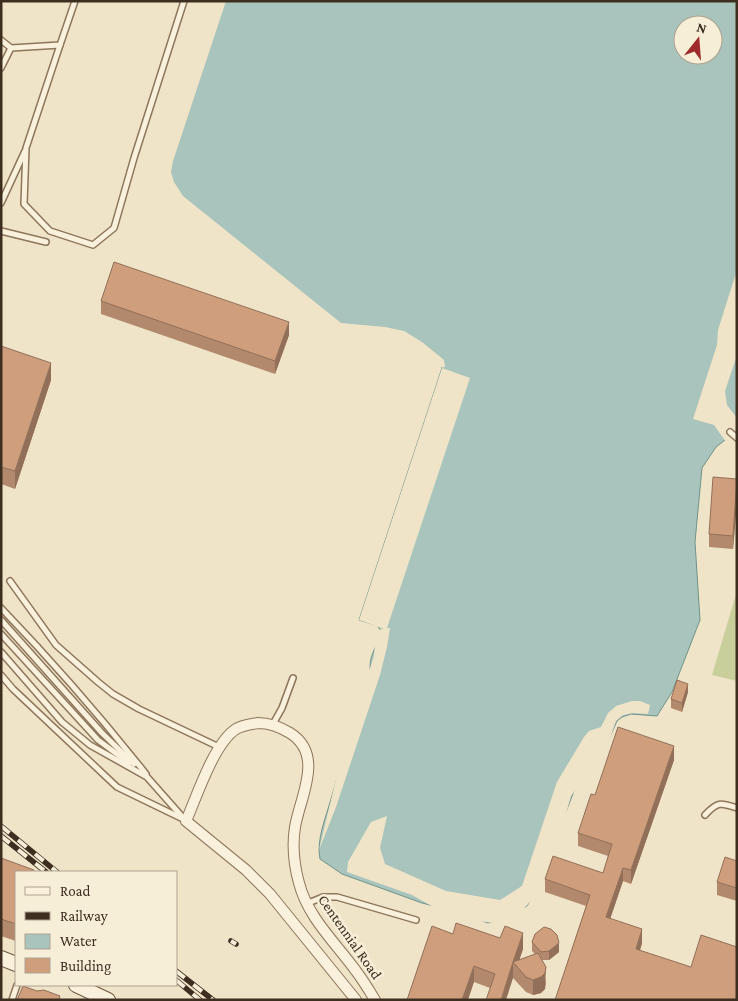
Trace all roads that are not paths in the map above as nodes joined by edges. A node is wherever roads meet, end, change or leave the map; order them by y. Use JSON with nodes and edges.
{"nodes":[{"id":1,"x":75,"y":1,"type":"edge"},
{"id":2,"x":184,"y":1,"type":"edge"},
{"id":3,"x":1,"y":40,"type":"edge"},
{"id":4,"x":60,"y":45,"type":"junction"},
{"id":5,"x":12,"y":48,"type":"junction"},
{"id":6,"x":1,"y":68,"type":"edge"},
{"id":7,"x":26,"y":148,"type":"junction"},
{"id":8,"x":1,"y":202,"type":"edge"},
{"id":9,"x":1,"y":230,"type":"edge"},
{"id":10,"x":46,"y":242,"type":"dead end"},
{"id":11,"x":730,"y":432,"type":"dead end"},
{"id":12,"x":737,"y":438,"type":"edge"},
{"id":13,"x":10,"y":581,"type":"dead end"},
{"id":14,"x":1,"y":608,"type":"edge"},
{"id":15,"x":1,"y":620,"type":"edge"},
{"id":16,"x":1,"y":634,"type":"edge"},
{"id":17,"x":1,"y":652,"type":"edge"},
{"id":18,"x":1,"y":675,"type":"edge"},
{"id":19,"x":293,"y":678,"type":"dead end"},
{"id":20,"x":273,"y":724,"type":"junction"},
{"id":21,"x":219,"y":747,"type":"junction"},
{"id":22,"x":147,"y":777,"type":"junction"},
{"id":23,"x":737,"y":808,"type":"edge"},
{"id":24,"x":705,"y":815,"type":"dead end"},
{"id":25,"x":186,"y":820,"type":"junction"},
{"id":26,"x":306,"y":904,"type":"junction"},
{"id":27,"x":416,"y":920,"type":"dead end"},
{"id":28,"x":1,"y":958,"type":"edge"},
{"id":29,"x":15,"y":964,"type":"edge"},
{"id":30,"x":75,"y":986,"type":"edge"},
{"id":31,"x":76,"y":986,"type":"edge"},
{"id":32,"x":85,"y":1000,"type":"edge"},
{"id":33,"x":108,"y":1000,"type":"edge"},
{"id":34,"x":356,"y":1000,"type":"edge"},
{"id":35,"x":375,"y":1000,"type":"edge"}],
"edges":[{"from":1,"to":4,"type":"lane"},
{"from":2,"to":7,"type":"lane"},
{"from":3,"to":5,"type":"lane"},
{"from":4,"to":5,"type":"lane"},
{"from":4,"to":7,"type":"lane"},
{"from":5,"to":6,"type":"lane"},
{"from":7,"to":8,"type":"lane"},
{"from":9,"to":10,"type":"lane"},
{"from":11,"to":12,"type":"lane"},
{"from":13,"to":21,"type":"lane"},
{"from":14,"to":22,"type":"lane"},
{"from":15,"to":22,"type":"lane"},
{"from":16,"to":22,"type":"lane"},
{"from":17,"to":22,"type":"lane"},
{"from":18,"to":25,"type":"lane"},
{"from":19,"to":20,"type":"lane"},
{"from":20,"to":21,"type":"street"},
{"from":20,"to":26,"type":"street","name":"Centennial Road"},
{"from":21,"to":25,"type":"street"},
{"from":22,"to":25,"type":"lane"},
{"from":23,"to":24,"type":"lane"},
{"from":25,"to":34,"type":"street"},
{"from":26,"to":27,"type":"lane"},
{"from":26,"to":35,"type":"street","name":"Centennial Road"},
{"from":28,"to":29,"type":"main road"},
{"from":30,"to":32,"type":"main road"},
{"from":31,"to":33,"type":"main road"}]}
